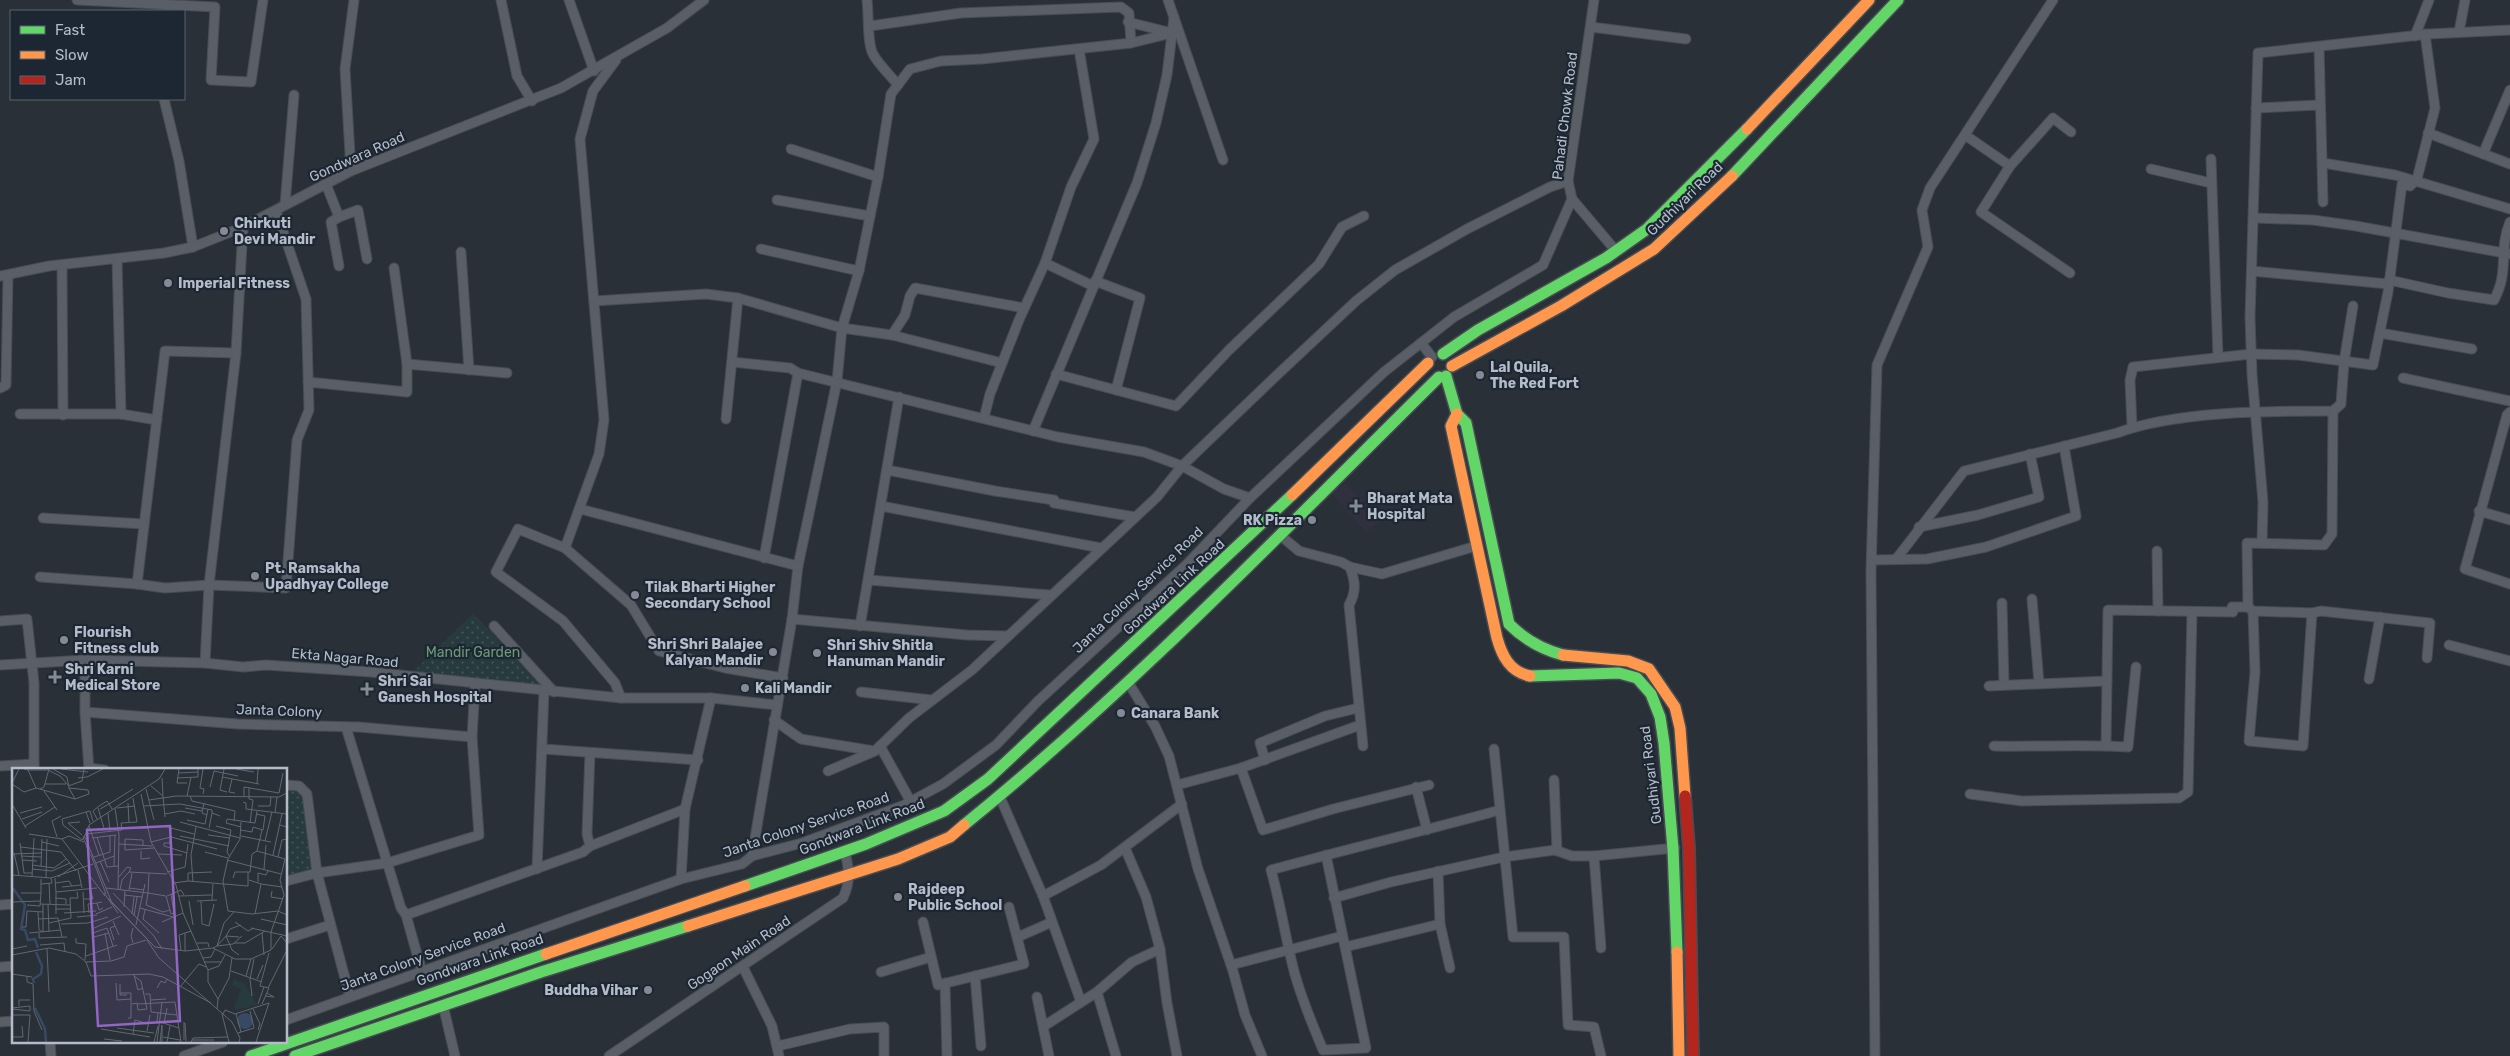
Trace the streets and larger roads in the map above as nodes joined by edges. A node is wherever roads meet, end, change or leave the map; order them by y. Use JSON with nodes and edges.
{"nodes":[{"id":1,"x":76,"y":0,"type":"edge"},
{"id":2,"x":263,"y":0,"type":"edge"},
{"id":3,"x":354,"y":0,"type":"edge"},
{"id":4,"x":501,"y":0,"type":"edge"},
{"id":5,"x":570,"y":0,"type":"edge"},
{"id":6,"x":704,"y":0,"type":"edge"},
{"id":7,"x":867,"y":0,"type":"edge"},
{"id":8,"x":1168,"y":0,"type":"edge"},
{"id":9,"x":1594,"y":0,"type":"edge"},
{"id":10,"x":1869,"y":0,"type":"edge"},
{"id":11,"x":1898,"y":0,"type":"edge"},
{"id":12,"x":2053,"y":0,"type":"edge"},
{"id":13,"x":2429,"y":0,"type":"edge"},
{"id":14,"x":2465,"y":0,"type":"edge"},
{"id":15,"x":151,"y":5,"type":"edge"},
{"id":16,"x":1174,"y":17,"type":"junction"},
{"id":17,"x":1128,"y":22,"type":"junction"},
{"id":18,"x":870,"y":26,"type":"junction"},
{"id":19,"x":1590,"y":27,"type":"junction"},
{"id":20,"x":2510,"y":30,"type":"edge"},
{"id":21,"x":2459,"y":32,"type":"junction"},
{"id":22,"x":1172,"y":33,"type":"junction"},
{"id":23,"x":2425,"y":34,"type":"junction"},
{"id":24,"x":2415,"y":36,"type":"junction"},
{"id":25,"x":1686,"y":39,"type":"dead end"},
{"id":26,"x":1131,"y":43,"type":"junction"},
{"id":27,"x":2319,"y":47,"type":"junction"},
{"id":28,"x":1078,"y":49,"type":"junction"},
{"id":29,"x":619,"y":56,"type":"junction"},
{"id":30,"x":594,"y":71,"type":"junction"},
{"id":31,"x":898,"y":84,"type":"junction"},
{"id":32,"x":2510,"y":90,"type":"edge"},
{"id":33,"x":294,"y":95,"type":"dead end"},
{"id":34,"x":164,"y":100,"type":"edge"},
{"id":35,"x":532,"y":101,"type":"junction"},
{"id":36,"x":2319,"y":105,"type":"junction"},
{"id":37,"x":2256,"y":108,"type":"junction"},
{"id":38,"x":2071,"y":132,"type":"dead end"},
{"id":39,"x":2428,"y":133,"type":"junction"},
{"id":40,"x":1965,"y":135,"type":"junction"},
{"id":41,"x":792,"y":149,"type":"dead end"},
{"id":42,"x":2483,"y":154,"type":"junction"},
{"id":43,"x":2211,"y":159,"type":"dead end"},
{"id":44,"x":1223,"y":160,"type":"dead end"},
{"id":45,"x":2323,"y":163,"type":"junction"},
{"id":46,"x":2510,"y":164,"type":"edge"},
{"id":47,"x":2010,"y":166,"type":"junction"},
{"id":48,"x":2151,"y":169,"type":"dead end"},
{"id":49,"x":351,"y":171,"type":"junction"},
{"id":50,"x":878,"y":177,"type":"junction"},
{"id":51,"x":1568,"y":181,"type":"junction"},
{"id":52,"x":2414,"y":182,"type":"junction"},
{"id":53,"x":2211,"y":183,"type":"junction"},
{"id":54,"x":326,"y":184,"type":"junction"},
{"id":55,"x":1572,"y":199,"type":"junction"},
{"id":56,"x":777,"y":200,"type":"dead end"},
{"id":57,"x":2323,"y":202,"type":"dead end"},
{"id":58,"x":285,"y":206,"type":"junction"},
{"id":59,"x":2510,"y":209,"type":"edge"},
{"id":60,"x":276,"y":211,"type":"junction"},
{"id":61,"x":870,"y":216,"type":"junction"},
{"id":62,"x":1364,"y":216,"type":"dead end"},
{"id":63,"x":339,"y":217,"type":"junction"},
{"id":64,"x":2254,"y":218,"type":"junction"},
{"id":65,"x":2510,"y":222,"type":"edge"},
{"id":66,"x":242,"y":227,"type":"junction"},
{"id":67,"x":2395,"y":234,"type":"junction"},
{"id":68,"x":194,"y":247,"type":"junction"},
{"id":69,"x":761,"y":249,"type":"dead end"},
{"id":70,"x":1616,"y":251,"type":"junction"},
{"id":71,"x":461,"y":252,"type":"dead end"},
{"id":72,"x":2508,"y":254,"type":"edge"},
{"id":73,"x":117,"y":259,"type":"junction"},
{"id":74,"x":367,"y":259,"type":"dead end"},
{"id":75,"x":1045,"y":263,"type":"junction"},
{"id":76,"x":62,"y":266,"type":"junction"},
{"id":77,"x":339,"y":266,"type":"dead end"},
{"id":78,"x":394,"y":268,"type":"dead end"},
{"id":79,"x":858,"y":271,"type":"junction"},
{"id":80,"x":2252,"y":271,"type":"junction"},
{"id":81,"x":2070,"y":273,"type":"dead end"},
{"id":82,"x":4,"y":276,"type":"edge"},
{"id":83,"x":2389,"y":282,"type":"junction"},
{"id":84,"x":1094,"y":283,"type":"junction"},
{"id":85,"x":738,"y":298,"type":"junction"},
{"id":86,"x":594,"y":301,"type":"junction"},
{"id":87,"x":2352,"y":306,"type":"dead end"},
{"id":88,"x":1024,"y":308,"type":"junction"},
{"id":89,"x":842,"y":328,"type":"junction"},
{"id":90,"x":2380,"y":333,"type":"junction"},
{"id":91,"x":892,"y":335,"type":"junction"},
{"id":92,"x":1421,"y":343,"type":"junction"},
{"id":93,"x":2472,"y":349,"type":"dead end"},
{"id":94,"x":236,"y":353,"type":"junction"},
{"id":95,"x":2251,"y":354,"type":"junction"},
{"id":96,"x":1435,"y":358,"type":"junction"},
{"id":97,"x":2218,"y":358,"type":"junction"},
{"id":98,"x":732,"y":362,"type":"junction"},
{"id":99,"x":2344,"y":362,"type":"junction"},
{"id":100,"x":407,"y":364,"type":"junction"},
{"id":101,"x":1002,"y":364,"type":"junction"},
{"id":102,"x":469,"y":370,"type":"junction"},
{"id":103,"x":507,"y":373,"type":"dead end"},
{"id":104,"x":798,"y":373,"type":"junction"},
{"id":105,"x":1446,"y":373,"type":"junction"},
{"id":106,"x":1056,"y":374,"type":"junction"},
{"id":107,"x":2404,"y":378,"type":"dead end"},
{"id":108,"x":837,"y":381,"type":"junction"},
{"id":109,"x":308,"y":382,"type":"junction"},
{"id":110,"x":0,"y":388,"type":"edge"},
{"id":111,"x":1116,"y":390,"type":"junction"},
{"id":112,"x":899,"y":397,"type":"junction"},
{"id":113,"x":2510,"y":402,"type":"edge"},
{"id":114,"x":2333,"y":411,"type":"junction"},
{"id":115,"x":2510,"y":412,"type":"edge"},
{"id":116,"x":2254,"y":413,"type":"junction"},
{"id":117,"x":20,"y":414,"type":"dead end"},
{"id":118,"x":121,"y":414,"type":"junction"},
{"id":119,"x":1457,"y":414,"type":"junction"},
{"id":120,"x":63,"y":415,"type":"junction"},
{"id":121,"x":984,"y":418,"type":"junction"},
{"id":122,"x":726,"y":419,"type":"dead end"},
{"id":123,"x":157,"y":420,"type":"junction"},
{"id":124,"x":2132,"y":427,"type":"junction"},
{"id":125,"x":1033,"y":431,"type":"junction"},
{"id":126,"x":2064,"y":446,"type":"junction"},
{"id":127,"x":2030,"y":454,"type":"junction"},
{"id":128,"x":1182,"y":466,"type":"junction"},
{"id":129,"x":887,"y":470,"type":"junction"},
{"id":130,"x":1250,"y":498,"type":"junction"},
{"id":131,"x":881,"y":506,"type":"junction"},
{"id":132,"x":580,"y":509,"type":"junction"},
{"id":133,"x":2479,"y":511,"type":"junction"},
{"id":134,"x":1135,"y":516,"type":"junction"},
{"id":135,"x":43,"y":518,"type":"dead end"},
{"id":136,"x":2510,"y":520,"type":"edge"},
{"id":137,"x":144,"y":524,"type":"junction"},
{"id":138,"x":1919,"y":527,"type":"junction"},
{"id":139,"x":1280,"y":535,"type":"junction"},
{"id":140,"x":2262,"y":543,"type":"junction"},
{"id":141,"x":1476,"y":546,"type":"junction"},
{"id":142,"x":565,"y":548,"type":"junction"},
{"id":143,"x":1101,"y":548,"type":"junction"},
{"id":144,"x":2158,"y":552,"type":"dead end"},
{"id":145,"x":764,"y":558,"type":"junction"},
{"id":146,"x":1897,"y":558,"type":"junction"},
{"id":147,"x":1872,"y":560,"type":"junction"},
{"id":148,"x":798,"y":566,"type":"junction"},
{"id":149,"x":1350,"y":567,"type":"junction"},
{"id":150,"x":40,"y":577,"type":"dead end"},
{"id":151,"x":869,"y":580,"type":"junction"},
{"id":152,"x":137,"y":584,"type":"junction"},
{"id":153,"x":2510,"y":584,"type":"edge"},
{"id":154,"x":209,"y":585,"type":"junction"},
{"id":155,"x":1050,"y":595,"type":"junction"},
{"id":156,"x":2032,"y":599,"type":"dead end"},
{"id":157,"x":2002,"y":603,"type":"dead end"},
{"id":158,"x":2250,"y":609,"type":"junction"},
{"id":159,"x":2158,"y":611,"type":"junction"},
{"id":160,"x":2192,"y":612,"type":"junction"},
{"id":161,"x":2312,"y":613,"type":"junction"},
{"id":162,"x":2380,"y":617,"type":"junction"},
{"id":163,"x":792,"y":619,"type":"junction"},
{"id":164,"x":0,"y":621,"type":"edge"},
{"id":165,"x":494,"y":626,"type":"dead end"},
{"id":166,"x":860,"y":626,"type":"junction"},
{"id":167,"x":1008,"y":636,"type":"junction"},
{"id":168,"x":2449,"y":645,"type":"dead end"},
{"id":169,"x":2427,"y":658,"type":"dead end"},
{"id":170,"x":85,"y":660,"type":"junction"},
{"id":171,"x":2510,"y":661,"type":"edge"},
{"id":172,"x":33,"y":662,"type":"junction"},
{"id":173,"x":205,"y":663,"type":"junction"},
{"id":174,"x":0,"y":665,"type":"edge"},
{"id":175,"x":2136,"y":666,"type":"dead end"},
{"id":176,"x":783,"y":678,"type":"junction"},
{"id":177,"x":2369,"y":679,"type":"dead end"},
{"id":178,"x":2107,"y":681,"type":"junction"},
{"id":179,"x":1128,"y":682,"type":"junction"},
{"id":180,"x":2039,"y":684,"type":"junction"},
{"id":181,"x":475,"y":685,"type":"junction"},
{"id":182,"x":1989,"y":686,"type":"dead end"},
{"id":183,"x":2004,"y":686,"type":"junction"},
{"id":184,"x":544,"y":691,"type":"junction"},
{"id":185,"x":554,"y":692,"type":"junction"},
{"id":186,"x":861,"y":692,"type":"dead end"},
{"id":187,"x":621,"y":698,"type":"junction"},
{"id":188,"x":711,"y":698,"type":"junction"},
{"id":189,"x":932,"y":700,"type":"junction"},
{"id":190,"x":777,"y":705,"type":"junction"},
{"id":191,"x":1358,"y":708,"type":"junction"},
{"id":192,"x":85,"y":712,"type":"junction"},
{"id":193,"x":774,"y":720,"type":"junction"},
{"id":194,"x":1678,"y":722,"type":"junction"},
{"id":195,"x":1360,"y":725,"type":"junction"},
{"id":196,"x":346,"y":727,"type":"junction"},
{"id":197,"x":1662,"y":727,"type":"junction"},
{"id":198,"x":472,"y":737,"type":"junction"},
{"id":199,"x":1363,"y":746,"type":"dead end"},
{"id":200,"x":1994,"y":746,"type":"dead end"},
{"id":201,"x":2106,"y":746,"type":"junction"},
{"id":202,"x":877,"y":749,"type":"junction"},
{"id":203,"x":1494,"y":749,"type":"dead end"},
{"id":204,"x":543,"y":750,"type":"junction"},
{"id":205,"x":590,"y":753,"type":"junction"},
{"id":206,"x":698,"y":760,"type":"junction"},
{"id":207,"x":1265,"y":760,"type":"junction"},
{"id":208,"x":0,"y":766,"type":"edge"},
{"id":209,"x":34,"y":767,"type":"edge"},
{"id":210,"x":89,"y":768,"type":"edge"},
{"id":211,"x":1241,"y":768,"type":"junction"},
{"id":212,"x":828,"y":771,"type":"dead end"},
{"id":213,"x":1554,"y":780,"type":"dead end"},
{"id":214,"x":1429,"y":784,"type":"dead end"},
{"id":215,"x":288,"y":785,"type":"edge"},
{"id":216,"x":1178,"y":785,"type":"junction"},
{"id":217,"x":1416,"y":787,"type":"junction"},
{"id":218,"x":1970,"y":794,"type":"dead end"},
{"id":219,"x":1000,"y":797,"type":"junction"},
{"id":220,"x":911,"y":802,"type":"junction"},
{"id":221,"x":1182,"y":804,"type":"junction"},
{"id":222,"x":685,"y":810,"type":"junction"},
{"id":223,"x":1500,"y":810,"type":"junction"},
{"id":224,"x":1427,"y":830,"type":"junction"},
{"id":225,"x":590,"y":846,"type":"junction"},
{"id":226,"x":1125,"y":848,"type":"junction"},
{"id":227,"x":1675,"y":848,"type":"junction"},
{"id":228,"x":1557,"y":851,"type":"junction"},
{"id":229,"x":845,"y":852,"type":"junction"},
{"id":230,"x":1326,"y":855,"type":"junction"},
{"id":231,"x":752,"y":856,"type":"junction"},
{"id":232,"x":1594,"y":856,"type":"junction"},
{"id":233,"x":1504,"y":857,"type":"junction"},
{"id":234,"x":387,"y":863,"type":"junction"},
{"id":235,"x":537,"y":869,"type":"junction"},
{"id":236,"x":1438,"y":871,"type":"junction"},
{"id":237,"x":318,"y":873,"type":"junction"},
{"id":238,"x":850,"y":874,"type":"junction"},
{"id":239,"x":681,"y":879,"type":"junction"},
{"id":240,"x":288,"y":880,"type":"edge"},
{"id":241,"x":1043,"y":896,"type":"junction"},
{"id":242,"x":1334,"y":898,"type":"junction"},
{"id":243,"x":1009,"y":907,"type":"dead end"},
{"id":244,"x":406,"y":915,"type":"junction"},
{"id":245,"x":923,"y":922,"type":"dead end"},
{"id":246,"x":1052,"y":922,"type":"junction"},
{"id":247,"x":1440,"y":924,"type":"junction"},
{"id":248,"x":330,"y":925,"type":"junction"},
{"id":249,"x":1342,"y":936,"type":"junction"},
{"id":250,"x":288,"y":937,"type":"edge"},
{"id":251,"x":1018,"y":937,"type":"junction"},
{"id":252,"x":1345,"y":947,"type":"junction"},
{"id":253,"x":1601,"y":948,"type":"dead end"},
{"id":254,"x":1160,"y":949,"type":"junction"},
{"id":255,"x":1290,"y":950,"type":"junction"},
{"id":256,"x":931,"y":956,"type":"junction"},
{"id":257,"x":1231,"y":965,"type":"junction"},
{"id":258,"x":742,"y":967,"type":"junction"},
{"id":259,"x":1450,"y":968,"type":"dead end"},
{"id":260,"x":422,"y":972,"type":"junction"},
{"id":261,"x":881,"y":972,"type":"dead end"},
{"id":262,"x":975,"y":976,"type":"junction"},
{"id":263,"x":945,"y":983,"type":"junction"},
{"id":264,"x":1097,"y":992,"type":"junction"},
{"id":265,"x":350,"y":997,"type":"junction"},
{"id":266,"x":1037,"y":997,"type":"dead end"},
{"id":267,"x":1081,"y":1002,"type":"junction"},
{"id":268,"x":443,"y":1006,"type":"junction"},
{"id":269,"x":288,"y":1019,"type":"edge"},
{"id":270,"x":1044,"y":1026,"type":"junction"},
{"id":271,"x":288,"y":1043,"type":"edge"},
{"id":272,"x":217,"y":1044,"type":"edge"},
{"id":273,"x":286,"y":1044,"type":"edge"},
{"id":274,"x":981,"y":1046,"type":"dead end"},
{"id":275,"x":779,"y":1051,"type":"edge"},
{"id":276,"x":184,"y":1056,"type":"edge"},
{"id":277,"x":251,"y":1056,"type":"edge"},
{"id":278,"x":295,"y":1056,"type":"edge"},
{"id":279,"x":455,"y":1056,"type":"edge"},
{"id":280,"x":609,"y":1056,"type":"edge"},
{"id":281,"x":884,"y":1056,"type":"edge"},
{"id":282,"x":947,"y":1056,"type":"edge"},
{"id":283,"x":1049,"y":1056,"type":"edge"},
{"id":284,"x":1116,"y":1056,"type":"edge"},
{"id":285,"x":1177,"y":1056,"type":"edge"},
{"id":286,"x":1262,"y":1056,"type":"edge"},
{"id":287,"x":1601,"y":1056,"type":"edge"},
{"id":288,"x":1679,"y":1056,"type":"edge"},
{"id":289,"x":1693,"y":1056,"type":"edge"},
{"id":290,"x":1875,"y":1056,"type":"edge"}],
"edges":[{"from":1,"to":15,"type":"street"},
{"from":2,"to":15,"type":"street"},
{"from":3,"to":49,"type":"street"},
{"from":4,"to":35,"type":"street"},
{"from":5,"to":30,"type":"street"},
{"from":6,"to":29,"type":"street","name":"Gondwara Road"},
{"from":7,"to":18,"type":"street"},
{"from":8,"to":16,"type":"street"},
{"from":9,"to":19,"type":"street","name":"Pahadi Chowk Road"},
{"from":10,"to":70,"type":"street","name":"Gudhiyari Road"},
{"from":11,"to":105,"type":"street","name":"Gudhiyari Road"},
{"from":12,"to":40,"type":"street"},
{"from":13,"to":24,"type":"street"},
{"from":14,"to":21,"type":"street"},
{"from":16,"to":22,"type":"street"},
{"from":16,"to":44,"type":"street"},
{"from":17,"to":18,"type":"street"},
{"from":17,"to":22,"type":"street"},
{"from":17,"to":26,"type":"street"},
{"from":18,"to":31,"type":"street"},
{"from":19,"to":25,"type":"street"},
{"from":19,"to":51,"type":"street","name":"Pahadi Chowk Road"},
{"from":20,"to":21,"type":"street"},
{"from":21,"to":23,"type":"street"},
{"from":22,"to":26,"type":"street"},
{"from":22,"to":84,"type":"street"},
{"from":23,"to":24,"type":"street"},
{"from":23,"to":39,"type":"street"},
{"from":24,"to":27,"type":"street"},
{"from":26,"to":28,"type":"street"},
{"from":27,"to":36,"type":"street"},
{"from":27,"to":37,"type":"street"},
{"from":28,"to":31,"type":"street"},
{"from":28,"to":75,"type":"street"},
{"from":29,"to":30,"type":"street","name":"Gondwara Road"},
{"from":29,"to":86,"type":"street"},
{"from":30,"to":35,"type":"street","name":"Gondwara Road"},
{"from":31,"to":50,"type":"street"},
{"from":32,"to":42,"type":"street"},
{"from":33,"to":58,"type":"street"},
{"from":34,"to":68,"type":"street"},
{"from":35,"to":49,"type":"street","name":"Gondwara Road"},
{"from":36,"to":37,"type":"street"},
{"from":36,"to":45,"type":"street"},
{"from":37,"to":64,"type":"street"},
{"from":38,"to":47,"type":"street"},
{"from":39,"to":42,"type":"street"},
{"from":39,"to":52,"type":"street"},
{"from":40,"to":47,"type":"street"},
{"from":40,"to":147,"type":"street"},
{"from":41,"to":50,"type":"street"},
{"from":42,"to":46,"type":"street"},
{"from":43,"to":53,"type":"street"},
{"from":45,"to":52,"type":"street"},
{"from":45,"to":57,"type":"street"},
{"from":47,"to":81,"type":"street"},
{"from":48,"to":53,"type":"street"},
{"from":49,"to":54,"type":"street","name":"Gondwara Road"},
{"from":50,"to":61,"type":"street"},
{"from":51,"to":55,"type":"street","name":"Pahadi Chowk Road"},
{"from":51,"to":128,"type":"street"},
{"from":52,"to":59,"type":"street"},
{"from":52,"to":67,"type":"street"},
{"from":53,"to":97,"type":"street"},
{"from":54,"to":58,"type":"street","name":"Gondwara Road"},
{"from":54,"to":63,"type":"street"},
{"from":55,"to":70,"type":"street"},
{"from":55,"to":92,"type":"street","name":"Pahadi Chowk Road"},
{"from":56,"to":61,"type":"street"},
{"from":58,"to":60,"type":"street","name":"Gondwara Road"},
{"from":60,"to":66,"type":"street","name":"Gondwara Road"},
{"from":60,"to":109,"type":"street"},
{"from":61,"to":79,"type":"street"},
{"from":62,"to":111,"type":"street"},
{"from":63,"to":74,"type":"street"},
{"from":63,"to":77,"type":"street"},
{"from":64,"to":67,"type":"street"},
{"from":64,"to":80,"type":"street"},
{"from":65,"to":72,"type":"street"},
{"from":66,"to":68,"type":"street","name":"Gondwara Road"},
{"from":66,"to":94,"type":"street"},
{"from":67,"to":72,"type":"street"},
{"from":67,"to":83,"type":"street"},
{"from":68,"to":73,"type":"street","name":"Gondwara Road"},
{"from":69,"to":79,"type":"street"},
{"from":70,"to":96,"type":"street","name":"Gudhiyari Road"},
{"from":71,"to":102,"type":"street"},
{"from":72,"to":83,"type":"street"},
{"from":73,"to":76,"type":"street","name":"Gondwara Road"},
{"from":73,"to":118,"type":"street"},
{"from":75,"to":84,"type":"street"},
{"from":75,"to":88,"type":"street"},
{"from":76,"to":82,"type":"street","name":"Gondwara Road"},
{"from":76,"to":120,"type":"street"},
{"from":78,"to":100,"type":"street"},
{"from":79,"to":89,"type":"street"},
{"from":80,"to":83,"type":"street"},
{"from":80,"to":95,"type":"street"},
{"from":82,"to":110,"type":"street"},
{"from":83,"to":90,"type":"street"},
{"from":84,"to":106,"type":"street"},
{"from":84,"to":111,"type":"street"},
{"from":85,"to":86,"type":"street"},
{"from":85,"to":89,"type":"street"},
{"from":85,"to":98,"type":"street"},
{"from":86,"to":132,"type":"street"},
{"from":87,"to":99,"type":"street"},
{"from":88,"to":91,"type":"street"},
{"from":88,"to":101,"type":"street"},
{"from":89,"to":91,"type":"street"},
{"from":89,"to":108,"type":"street"},
{"from":90,"to":93,"type":"street"},
{"from":90,"to":99,"type":"street"},
{"from":91,"to":101,"type":"street"},
{"from":92,"to":96,"type":"street"},
{"from":92,"to":130,"type":"street","name":"Janta Colony Service Road"},
{"from":94,"to":123,"type":"street"},
{"from":94,"to":154,"type":"street"},
{"from":95,"to":97,"type":"street"},
{"from":95,"to":99,"type":"street"},
{"from":95,"to":116,"type":"street"},
{"from":96,"to":105,"type":"street"},
{"from":96,"to":105,"type":"street"},
{"from":96,"to":229,"type":"street","name":"Gondwara Link Road"},
{"from":97,"to":124,"type":"street"},
{"from":98,"to":104,"type":"street"},
{"from":98,"to":122,"type":"street"},
{"from":99,"to":114,"type":"street"},
{"from":100,"to":102,"type":"street"},
{"from":100,"to":109,"type":"street"},
{"from":101,"to":121,"type":"street"},
{"from":102,"to":103,"type":"street"},
{"from":104,"to":108,"type":"street"},
{"from":104,"to":145,"type":"street"},
{"from":105,"to":119,"type":"street","name":"Gudhiyari Road"},
{"from":105,"to":139,"type":"street"},
{"from":106,"to":111,"type":"street"},
{"from":106,"to":125,"type":"street"},
{"from":107,"to":113,"type":"street"},
{"from":108,"to":112,"type":"street"},
{"from":108,"to":148,"type":"street"},
{"from":109,"to":154,"type":"street"},
{"from":112,"to":121,"type":"street"},
{"from":112,"to":129,"type":"street"},
{"from":114,"to":116,"type":"street"},
{"from":114,"to":140,"type":"street"},
{"from":115,"to":133,"type":"street"},
{"from":116,"to":124,"type":"street"},
{"from":116,"to":140,"type":"street"},
{"from":117,"to":120,"type":"street"},
{"from":118,"to":120,"type":"street"},
{"from":118,"to":123,"type":"street"},
{"from":119,"to":141,"type":"street","name":"Gudhiyari Road"},
{"from":119,"to":194,"type":"street","name":"Gudhiyari Road"},
{"from":121,"to":125,"type":"street"},
{"from":123,"to":137,"type":"street"},
{"from":124,"to":126,"type":"street"},
{"from":125,"to":128,"type":"street"},
{"from":126,"to":127,"type":"street"},
{"from":126,"to":146,"type":"street"},
{"from":127,"to":138,"type":"street"},
{"from":127,"to":138,"type":"street"},
{"from":128,"to":130,"type":"street"},
{"from":128,"to":134,"type":"street"},
{"from":129,"to":131,"type":"street"},
{"from":129,"to":134,"type":"street"},
{"from":130,"to":220,"type":"street","name":"Janta Colony Service Road"},
{"from":131,"to":143,"type":"street"},
{"from":131,"to":151,"type":"street"},
{"from":132,"to":142,"type":"street"},
{"from":132,"to":145,"type":"street"},
{"from":133,"to":136,"type":"street"},
{"from":133,"to":153,"type":"street"},
{"from":134,"to":143,"type":"street"},
{"from":135,"to":137,"type":"street"},
{"from":137,"to":152,"type":"street"},
{"from":138,"to":146,"type":"street"},
{"from":139,"to":149,"type":"street"},
{"from":139,"to":179,"type":"street"},
{"from":140,"to":158,"type":"street"},
{"from":141,"to":149,"type":"street"},
{"from":141,"to":197,"type":"street","name":"Gudhiyari Road"},
{"from":142,"to":176,"type":"street"},
{"from":142,"to":187,"type":"street"},
{"from":143,"to":155,"type":"street"},
{"from":144,"to":159,"type":"street"},
{"from":145,"to":148,"type":"street"},
{"from":146,"to":147,"type":"street"},
{"from":147,"to":290,"type":"street"},
{"from":148,"to":163,"type":"street"},
{"from":149,"to":191,"type":"street"},
{"from":150,"to":152,"type":"street"},
{"from":151,"to":155,"type":"street"},
{"from":151,"to":166,"type":"street"},
{"from":152,"to":154,"type":"street"},
{"from":154,"to":173,"type":"street"},
{"from":155,"to":167,"type":"street"},
{"from":156,"to":180,"type":"street"},
{"from":157,"to":183,"type":"street"},
{"from":158,"to":160,"type":"street"},
{"from":158,"to":161,"type":"street"},
{"from":158,"to":161,"type":"street"},
{"from":159,"to":160,"type":"street"},
{"from":159,"to":178,"type":"street"},
{"from":160,"to":218,"type":"street"},
{"from":161,"to":162,"type":"street"},
{"from":162,"to":169,"type":"street"},
{"from":162,"to":177,"type":"street"},
{"from":163,"to":166,"type":"street"},
{"from":163,"to":176,"type":"street"},
{"from":164,"to":172,"type":"street"},
{"from":165,"to":185,"type":"street"},
{"from":166,"to":167,"type":"street"},
{"from":167,"to":189,"type":"street"},
{"from":168,"to":171,"type":"street"},
{"from":170,"to":172,"type":"street","name":"Ekta Nagar Road"},
{"from":170,"to":173,"type":"street","name":"Ekta Nagar Road"},
{"from":170,"to":192,"type":"street"},
{"from":172,"to":174,"type":"street","name":"Ekta Nagar Road"},
{"from":172,"to":209,"type":"street"},
{"from":173,"to":181,"type":"street","name":"Ekta Nagar Road"},
{"from":175,"to":201,"type":"street"},
{"from":176,"to":190,"type":"street"},
{"from":178,"to":180,"type":"street"},
{"from":178,"to":201,"type":"street"},
{"from":179,"to":216,"type":"street"},
{"from":179,"to":219,"type":"street"},
{"from":180,"to":183,"type":"street"},
{"from":181,"to":184,"type":"street","name":"Ekta Nagar Road"},
{"from":181,"to":198,"type":"street"},
{"from":182,"to":183,"type":"street"},
{"from":184,"to":185,"type":"street","name":"Ekta Nagar Road"},
{"from":184,"to":204,"type":"street"},
{"from":185,"to":187,"type":"street","name":"Ekta Nagar Road"},
{"from":186,"to":189,"type":"street"},
{"from":187,"to":188,"type":"street","name":"Ekta Nagar Road"},
{"from":188,"to":190,"type":"street","name":"Ekta Nagar Road"},
{"from":188,"to":206,"type":"street"},
{"from":189,"to":202,"type":"street"},
{"from":190,"to":193,"type":"street"},
{"from":191,"to":195,"type":"street"},
{"from":191,"to":207,"type":"street"},
{"from":192,"to":196,"type":"street","name":"Janta Colony"},
{"from":192,"to":210,"type":"street"},
{"from":193,"to":202,"type":"street"},
{"from":193,"to":231,"type":"street"},
{"from":194,"to":197,"type":"street"},
{"from":194,"to":289,"type":"street","name":"Gudhiyari Road"},
{"from":195,"to":199,"type":"street"},
{"from":195,"to":207,"type":"street"},
{"from":196,"to":198,"type":"street","name":"Janta Colony"},
{"from":196,"to":234,"type":"street"},
{"from":197,"to":227,"type":"street","name":"Gudhiyari Road"},
{"from":198,"to":234,"type":"street"},
{"from":200,"to":201,"type":"street"},
{"from":202,"to":212,"type":"street"},
{"from":202,"to":220,"type":"street"},
{"from":203,"to":223,"type":"street"},
{"from":204,"to":205,"type":"street"},
{"from":204,"to":235,"type":"street"},
{"from":205,"to":206,"type":"street"},
{"from":205,"to":225,"type":"street"},
{"from":206,"to":222,"type":"street"},
{"from":207,"to":211,"type":"street"},
{"from":208,"to":209,"type":"street"},
{"from":211,"to":216,"type":"street"},
{"from":211,"to":217,"type":"street"},
{"from":213,"to":228,"type":"street"},
{"from":214,"to":217,"type":"street"},
{"from":215,"to":237,"type":"street"},
{"from":216,"to":221,"type":"street"},
{"from":217,"to":224,"type":"street"},
{"from":219,"to":238,"type":"street"},
{"from":219,"to":241,"type":"street"},
{"from":220,"to":231,"type":"street","name":"Janta Colony Service Road"},
{"from":221,"to":226,"type":"street"},
{"from":221,"to":257,"type":"street"},
{"from":222,"to":225,"type":"street"},
{"from":222,"to":239,"type":"street"},
{"from":223,"to":224,"type":"street"},
{"from":223,"to":233,"type":"street"},
{"from":224,"to":230,"type":"street"},
{"from":225,"to":235,"type":"street"},
{"from":226,"to":241,"type":"street"},
{"from":226,"to":254,"type":"street"},
{"from":227,"to":232,"type":"street"},
{"from":227,"to":288,"type":"street","name":"Gudhiyari Road"},
{"from":228,"to":232,"type":"street"},
{"from":228,"to":233,"type":"street"},
{"from":229,"to":238,"type":"street","name":"Gogaon Main Road"},
{"from":229,"to":271,"type":"street","name":"Gondwara Link Road"},
{"from":230,"to":242,"type":"street"},
{"from":230,"to":255,"type":"street"},
{"from":231,"to":239,"type":"street","name":"Janta Colony Service Road"},
{"from":232,"to":253,"type":"street"},
{"from":233,"to":236,"type":"street"},
{"from":233,"to":287,"type":"street"},
{"from":234,"to":237,"type":"street"},
{"from":234,"to":244,"type":"street"},
{"from":235,"to":244,"type":"street"},
{"from":236,"to":242,"type":"street"},
{"from":236,"to":247,"type":"street"},
{"from":237,"to":240,"type":"street"},
{"from":237,"to":248,"type":"street"},
{"from":238,"to":258,"type":"street","name":"Gogaon Main Road"},
{"from":238,"to":268,"type":"street"},
{"from":239,"to":260,"type":"street","name":"Janta Colony Service Road"},
{"from":241,"to":246,"type":"street"},
{"from":242,"to":249,"type":"street"},
{"from":243,"to":251,"type":"street"},
{"from":244,"to":260,"type":"street"},
{"from":245,"to":256,"type":"street"},
{"from":246,"to":251,"type":"street"},
{"from":246,"to":267,"type":"street"},
{"from":247,"to":252,"type":"street"},
{"from":247,"to":259,"type":"street"},
{"from":248,"to":250,"type":"street"},
{"from":248,"to":265,"type":"street"},
{"from":249,"to":252,"type":"street"},
{"from":249,"to":255,"type":"street"},
{"from":251,"to":262,"type":"street"},
{"from":252,"to":255,"type":"street"},
{"from":254,"to":264,"type":"street"},
{"from":254,"to":285,"type":"street"},
{"from":255,"to":257,"type":"street"},
{"from":256,"to":261,"type":"street"},
{"from":256,"to":263,"type":"street"},
{"from":257,"to":286,"type":"street"},
{"from":258,"to":275,"type":"street"},
{"from":258,"to":280,"type":"street","name":"Gogaon Main Road"},
{"from":260,"to":265,"type":"street","name":"Janta Colony Service Road"},
{"from":262,"to":263,"type":"street"},
{"from":262,"to":274,"type":"street"},
{"from":263,"to":282,"type":"street"},
{"from":264,"to":267,"type":"street"},
{"from":264,"to":284,"type":"street"},
{"from":265,"to":269,"type":"street","name":"Janta Colony Service Road"},
{"from":266,"to":270,"type":"street"},
{"from":267,"to":270,"type":"street"},
{"from":268,"to":278,"type":"street"},
{"from":268,"to":279,"type":"street"},
{"from":270,"to":283,"type":"street"},
{"from":272,"to":276,"type":"street"},
{"from":273,"to":277,"type":"street","name":"Gondwara Link Road"},
{"from":275,"to":281,"type":"street"}]}
